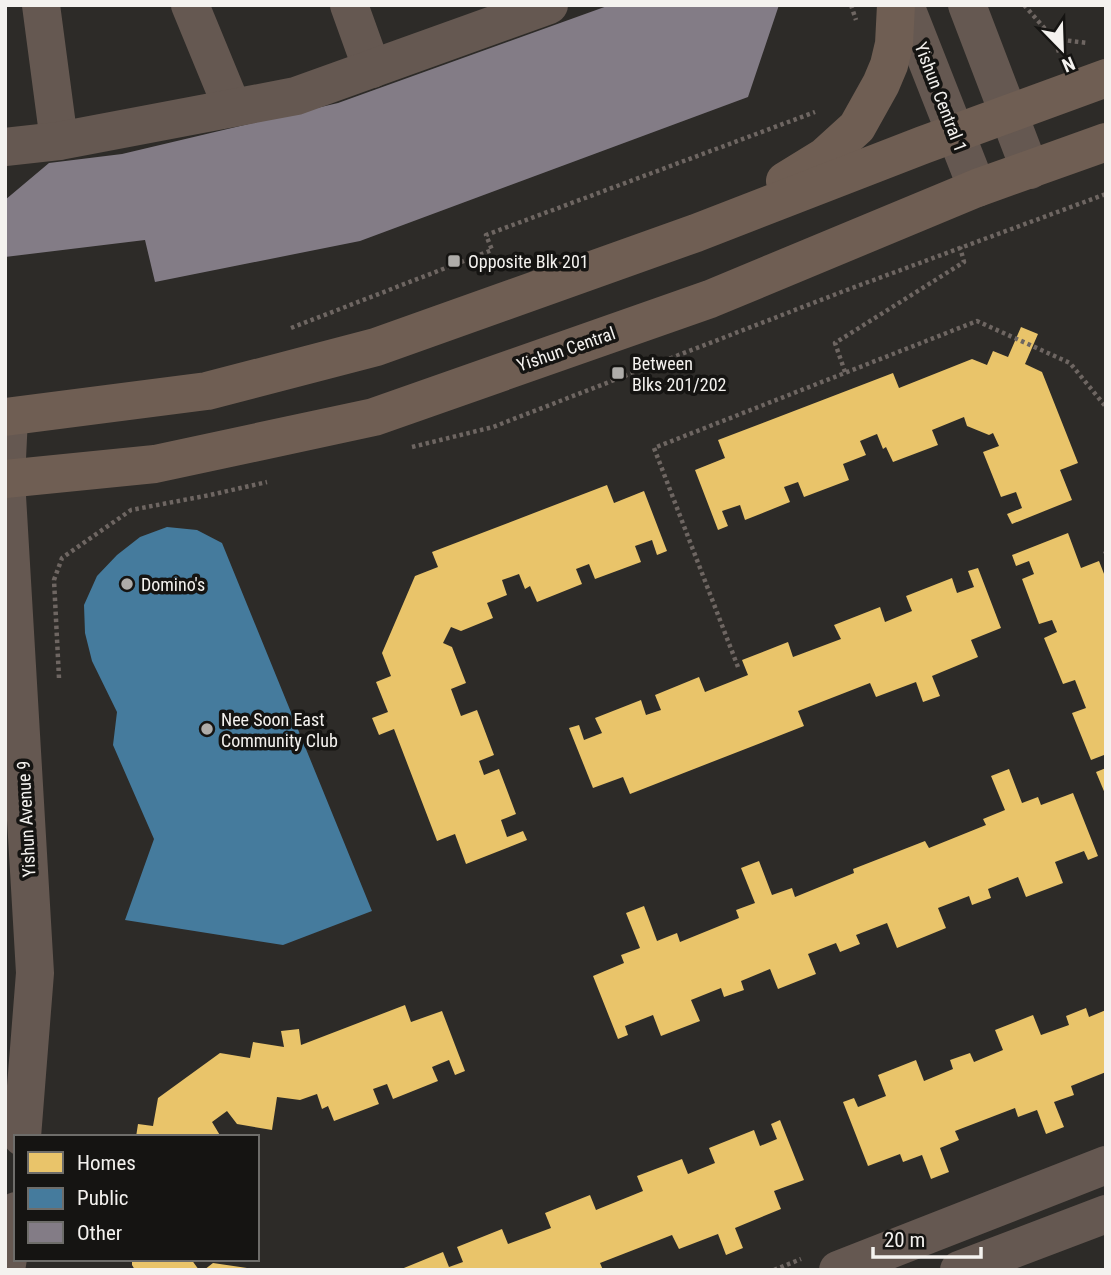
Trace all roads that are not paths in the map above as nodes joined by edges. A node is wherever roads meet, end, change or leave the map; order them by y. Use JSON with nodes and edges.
{"nodes":[{"id":1,"x":41,"y":5,"type":"edge"},
{"id":2,"x":190,"y":5,"type":"edge"},
{"id":3,"x":349,"y":5,"type":"edge"},
{"id":4,"x":550,"y":5,"type":"edge"},
{"id":5,"x":896,"y":5,"type":"edge"},
{"id":6,"x":905,"y":5,"type":"edge"},
{"id":7,"x":967,"y":5,"type":"edge"},
{"id":8,"x":480,"y":17,"type":"edge"},
{"id":9,"x":372,"y":69,"type":"junction"},
{"id":10,"x":1106,"y":78,"type":"edge"},
{"id":11,"x":232,"y":107,"type":"junction"},
{"id":12,"x":1007,"y":113,"type":"junction"},
{"id":13,"x":955,"y":133,"type":"junction"},
{"id":14,"x":59,"y":141,"type":"junction"},
{"id":15,"x":1106,"y":142,"type":"edge"},
{"id":16,"x":5,"y":147,"type":"edge"},
{"id":17,"x":1030,"y":170,"type":"junction"},
{"id":18,"x":977,"y":188,"type":"junction"},
{"id":19,"x":696,"y":233,"type":"junction"},
{"id":20,"x":7,"y":417,"type":"edge"},
{"id":21,"x":6,"y":479,"type":"edge"},
{"id":22,"x":22,"y":1135,"type":"edge"},
{"id":23,"x":1106,"y":1165,"type":"edge"},
{"id":24,"x":1106,"y":1214,"type":"edge"},
{"id":25,"x":14,"y":1222,"type":"edge"},
{"id":26,"x":6,"y":1270,"type":"edge"},
{"id":27,"x":838,"y":1270,"type":"edge"},
{"id":28,"x":959,"y":1270,"type":"edge"}],
"edges":[{"from":1,"to":14,"type":"street"},
{"from":2,"to":11,"type":"street"},
{"from":3,"to":9,"type":"street"},
{"from":4,"to":8,"type":"street"},
{"from":5,"to":19,"type":"main road"},
{"from":6,"to":13,"type":"street","name":"Yishun Central 1"},
{"from":7,"to":12,"type":"street"},
{"from":8,"to":9,"type":"street"},
{"from":9,"to":11,"type":"street"},
{"from":10,"to":12,"type":"main road"},
{"from":11,"to":14,"type":"street"},
{"from":12,"to":13,"type":"main road"},
{"from":12,"to":17,"type":"street"},
{"from":13,"to":18,"type":"street","name":"Yishun Central 1"},
{"from":13,"to":19,"type":"main road"},
{"from":14,"to":16,"type":"street"},
{"from":15,"to":17,"type":"main road","name":"Yishun Central"},
{"from":17,"to":18,"type":"main road","name":"Yishun Central"},
{"from":18,"to":21,"type":"main road","name":"Yishun Central"},
{"from":19,"to":20,"type":"main road"},
{"from":20,"to":21,"type":"street","name":"Yishun Avenue 9"},
{"from":21,"to":22,"type":"street","name":"Yishun Avenue 9"},
{"from":23,"to":27,"type":"street"},
{"from":24,"to":28,"type":"street"},
{"from":25,"to":26,"type":"street"}]}
